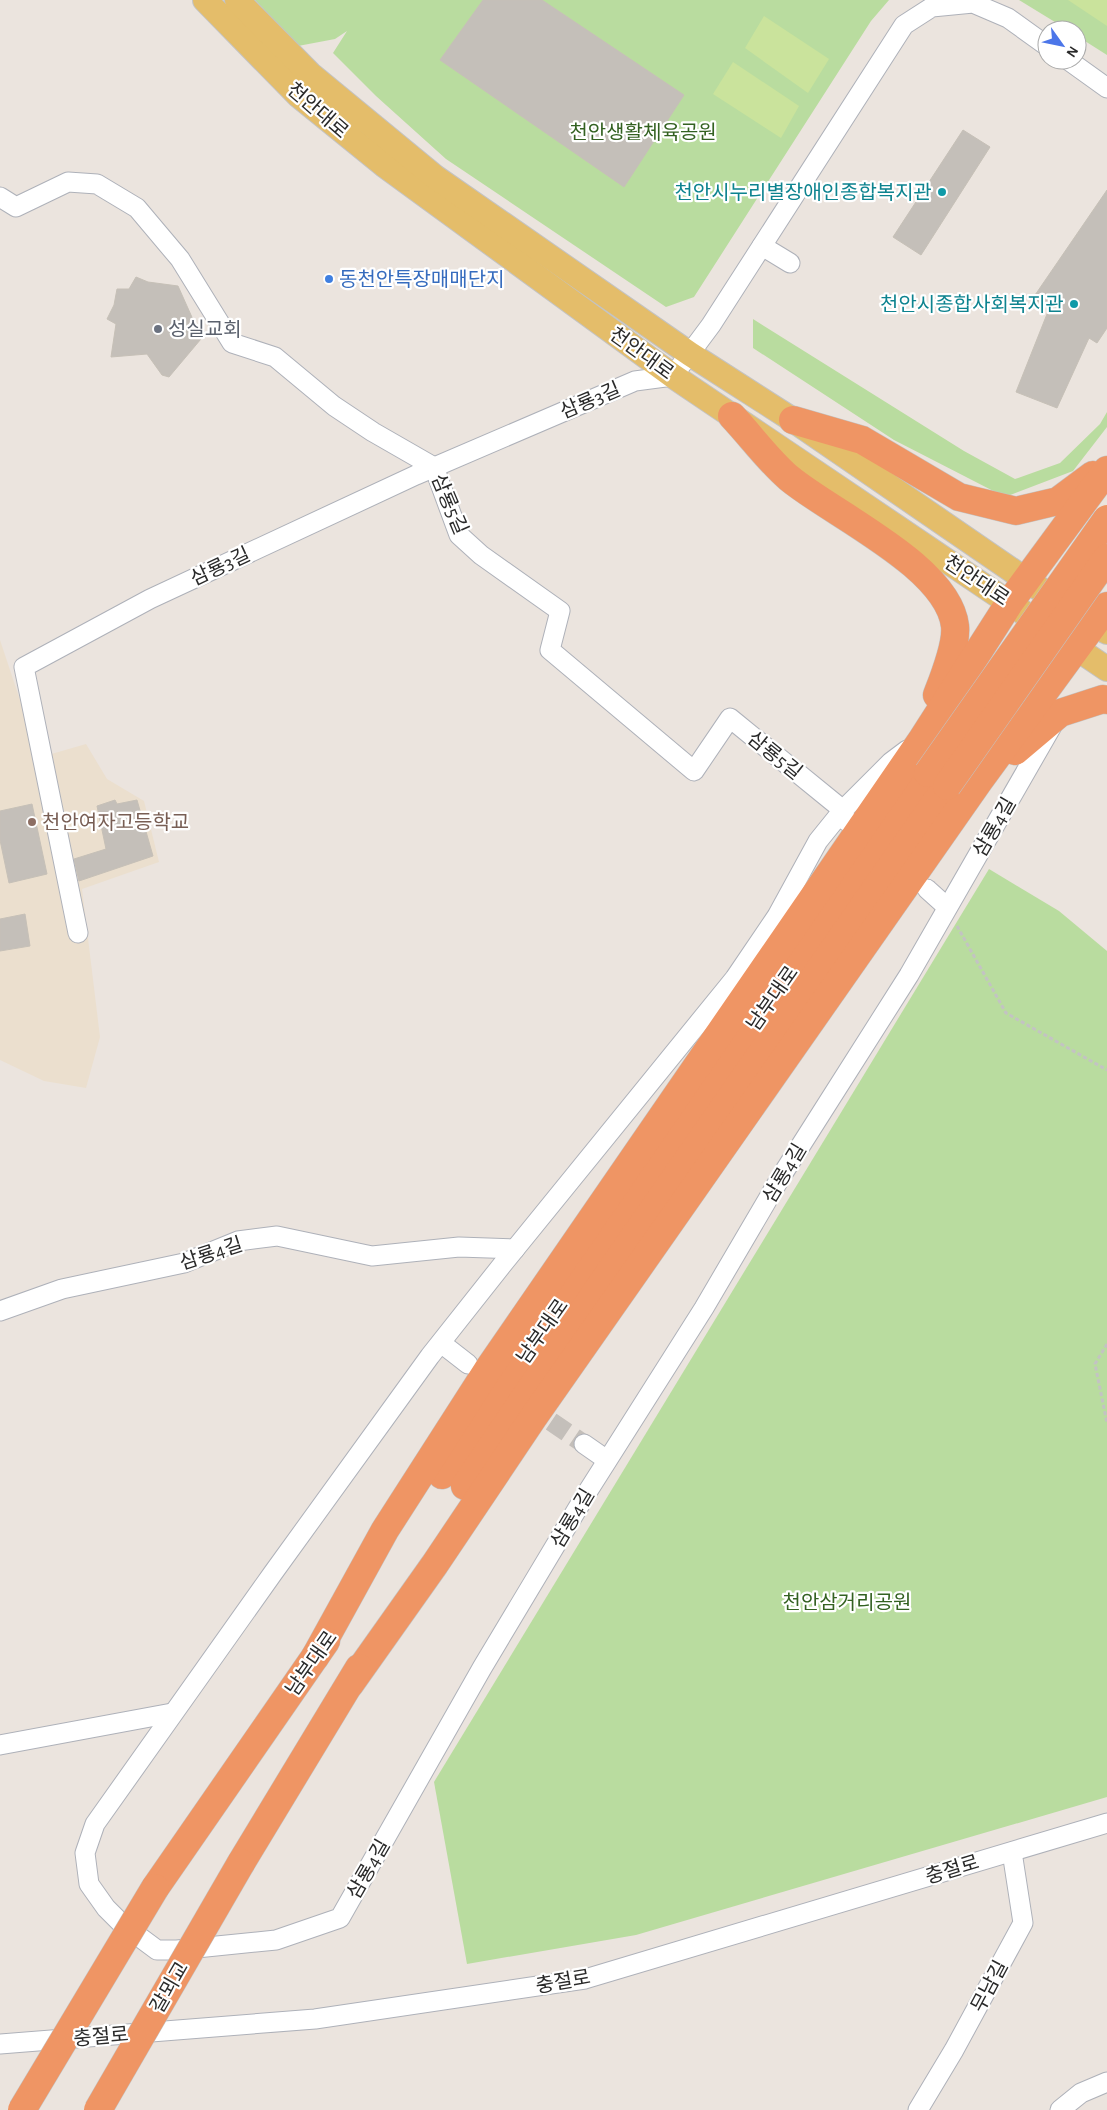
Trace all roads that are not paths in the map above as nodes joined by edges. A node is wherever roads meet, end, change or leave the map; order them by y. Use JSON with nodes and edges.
{"nodes":[{"id":1,"x":205,"y":0,"type":"edge"},
{"id":2,"x":237,"y":0,"type":"edge"},
{"id":3,"x":1037,"y":39,"type":"edge"},
{"id":4,"x":1082,"y":70,"type":"edge"},
{"id":5,"x":1107,"y":88,"type":"edge"},
{"id":6,"x":0,"y":197,"type":"edge"},
{"id":7,"x":762,"y":246,"type":"junction"},
{"id":8,"x":790,"y":262,"type":"dead end"},
{"id":9,"x":690,"y":354,"type":"junction"},
{"id":10,"x":673,"y":376,"type":"junction"},
{"id":11,"x":732,"y":416,"type":"junction"},
{"id":12,"x":793,"y":420,"type":"junction"},
{"id":13,"x":434,"y":467,"type":"junction"},
{"id":14,"x":1107,"y":467,"type":"edge"},
{"id":15,"x":1107,"y":518,"type":"edge"},
{"id":16,"x":1107,"y":558,"type":"edge"},
{"id":17,"x":1026,"y":580,"type":"junction"},
{"id":18,"x":1010,"y":602,"type":"junction"},
{"id":19,"x":1103,"y":621,"type":"edge"},
{"id":20,"x":1077,"y":650,"type":"junction"},
{"id":21,"x":1107,"y":669,"type":"edge"},
{"id":22,"x":1107,"y":700,"type":"edge"},
{"id":23,"x":1060,"y":713,"type":"junction"},
{"id":24,"x":921,"y":741,"type":"junction"},
{"id":25,"x":937,"y":780,"type":"junction"},
{"id":26,"x":980,"y":781,"type":"junction"},
{"id":27,"x":844,"y":816,"type":"junction"},
{"id":28,"x":927,"y":889,"type":"dead end"},
{"id":29,"x":948,"y":908,"type":"junction"},
{"id":30,"x":78,"y":933,"type":"dead end"},
{"id":31,"x":515,"y":1250,"type":"junction"},
{"id":32,"x":0,"y":1311,"type":"edge"},
{"id":33,"x":441,"y":1343,"type":"junction"},
{"id":34,"x":468,"y":1364,"type":"dead end"},
{"id":35,"x":584,"y":1444,"type":"tunnel mouth"},
{"id":36,"x":607,"y":1460,"type":"junction"},
{"id":37,"x":315,"y":1657,"type":"junction"},
{"id":38,"x":350,"y":1684,"type":"junction"},
{"id":39,"x":172,"y":1713,"type":"junction"},
{"id":40,"x":0,"y":1745,"type":"edge"},
{"id":41,"x":1107,"y":1823,"type":"edge"},
{"id":42,"x":1012,"y":1852,"type":"junction"},
{"id":43,"x":241,"y":1863,"type":"joint"},
{"id":44,"x":0,"y":2044,"type":"edge"},
{"id":45,"x":1107,"y":2082,"type":"edge"},
{"id":46,"x":22,"y":2110,"type":"edge"},
{"id":47,"x":98,"y":2110,"type":"edge"},
{"id":48,"x":918,"y":2110,"type":"edge"},
{"id":49,"x":1060,"y":2110,"type":"edge"}],
"edges":[{"from":1,"to":10,"type":"main road","name":"천안대로"},
{"from":2,"to":9,"type":"main road","name":"천안대로"},
{"from":3,"to":7,"type":"street"},
{"from":4,"to":5,"type":"street"},
{"from":6,"to":13,"type":"street","name":"삼룡5길"},
{"from":7,"to":8,"type":"street"},
{"from":7,"to":9,"type":"street"},
{"from":9,"to":10,"type":"street"},
{"from":9,"to":12,"type":"main road","name":"천안대로"},
{"from":10,"to":11,"type":"main road","name":"천안대로"},
{"from":10,"to":13,"type":"street","name":"삼룡3길"},
{"from":11,"to":18,"type":"main road","name":"천안대로"},
{"from":11,"to":24,"type":"highway"},
{"from":12,"to":14,"type":"highway"},
{"from":12,"to":17,"type":"main road","name":"천안대로"},
{"from":13,"to":27,"type":"street","name":"삼룡5길"},
{"from":13,"to":30,"type":"street","name":"삼룡3길"},
{"from":14,"to":15,"type":"highway"},
{"from":14,"to":17,"type":"highway"},
{"from":15,"to":25,"type":"highway","bridge":true},
{"from":16,"to":25,"type":"highway","bridge":true},
{"from":17,"to":18,"type":"highway"},
{"from":17,"to":19,"type":"main road","name":"천안대로"},
{"from":18,"to":20,"type":"main road","name":"천안대로"},
{"from":18,"to":24,"type":"highway"},
{"from":19,"to":20,"type":"highway"},
{"from":20,"to":21,"type":"main road","name":"천안대로"},
{"from":20,"to":26,"type":"highway"},
{"from":22,"to":23,"type":"highway"},
{"from":23,"to":26,"type":"highway"},
{"from":23,"to":29,"type":"street","name":"삼룡4길"},
{"from":24,"to":27,"type":"street","name":"삼룡4길"},
{"from":24,"to":37,"type":"highway"},
{"from":25,"to":37,"type":"highway","name":"남부대로"},
{"from":25,"to":38,"type":"highway","name":"남부대로"},
{"from":26,"to":38,"type":"highway"},
{"from":27,"to":31,"type":"street","name":"삼룡4길"},
{"from":28,"to":29,"type":"street"},
{"from":29,"to":36,"type":"street","name":"삼룡4길"},
{"from":31,"to":32,"type":"street","name":"삼룡4길"},
{"from":31,"to":33,"type":"street","name":"삼룡4길"},
{"from":33,"to":34,"type":"street"},
{"from":33,"to":39,"type":"street","name":"삼룡4길"},
{"from":35,"to":36,"type":"street"},
{"from":36,"to":39,"type":"street","name":"삼룡4길"},
{"from":37,"to":46,"type":"highway","name":"남부대로","bridge":true},
{"from":38,"to":43,"type":"highway","name":"남부대로"},
{"from":39,"to":40,"type":"street"},
{"from":41,"to":42,"type":"street","name":"충절로"},
{"from":42,"to":44,"type":"street","name":"충절로"},
{"from":42,"to":48,"type":"street","name":"무남길"},
{"from":43,"to":47,"type":"highway","name":"갈뫼교","bridge":true},
{"from":45,"to":49,"type":"street"}]}
